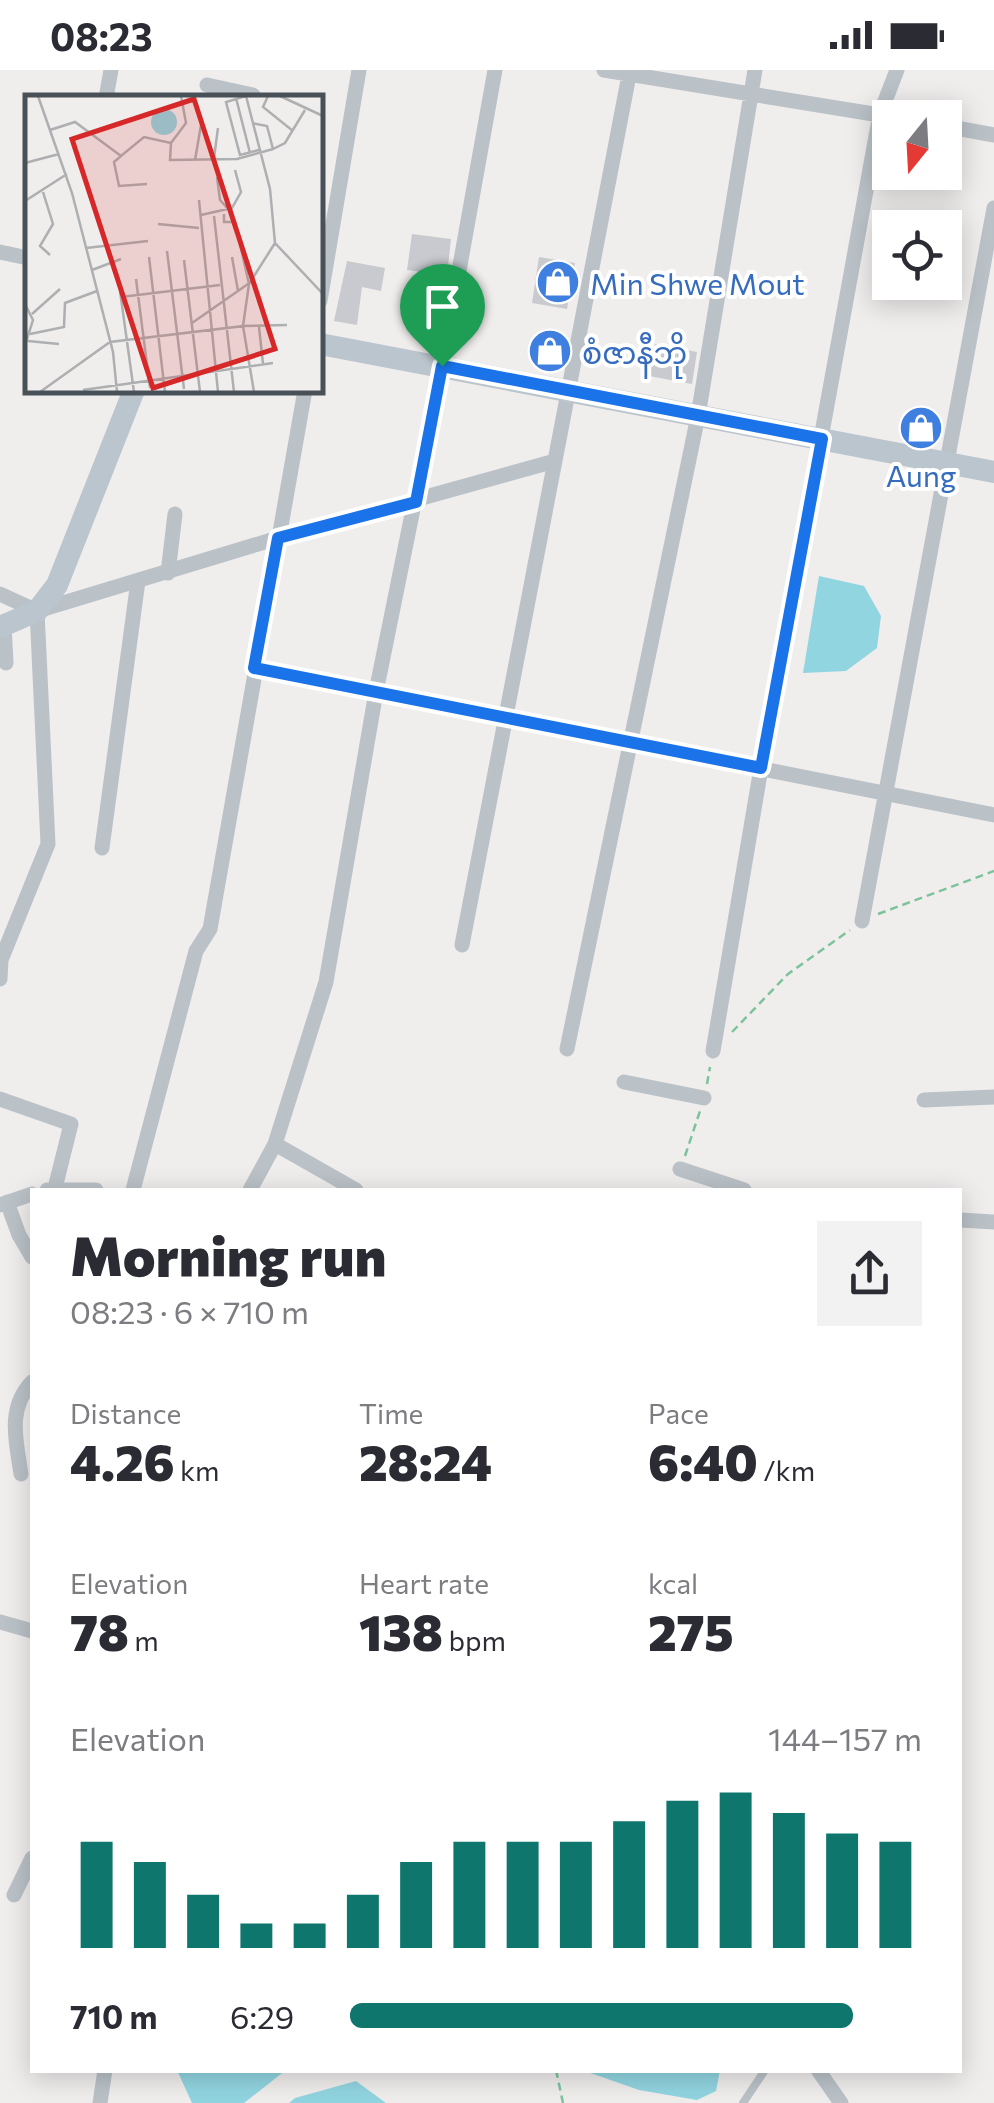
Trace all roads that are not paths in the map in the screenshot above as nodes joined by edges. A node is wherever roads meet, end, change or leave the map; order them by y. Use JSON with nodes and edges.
{"nodes":[{"id":1,"x":110,"y":70,"type":"edge"},
{"id":2,"x":359,"y":70,"type":"edge"},
{"id":3,"x":495,"y":70,"type":"edge"},
{"id":4,"x":604,"y":70,"type":"edge"},
{"id":5,"x":755,"y":70,"type":"edge"},
{"id":6,"x":896,"y":70,"type":"edge"},
{"id":7,"x":630,"y":72,"type":"edge"},
{"id":8,"x":207,"y":84,"type":"edge"},
{"id":9,"x":106,"y":95,"type":"edge"},
{"id":10,"x":253,"y":95,"type":"edge"},
{"id":11,"x":750,"y":96,"type":"junction"},
{"id":12,"x":885,"y":100,"type":"edge"},
{"id":13,"x":872,"y":113,"type":"edge"},
{"id":14,"x":962,"y":129,"type":"edge"},
{"id":15,"x":994,"y":135,"type":"edge"},
{"id":16,"x":872,"y":159,"type":"edge"},
{"id":17,"x":994,"y":208,"type":"edge"},
{"id":18,"x":0,"y":252,"type":"edge"},
{"id":19,"x":25,"y":257,"type":"edge"},
{"id":20,"x":322,"y":289,"type":"edge"},
{"id":21,"x":322,"y":344,"type":"edge"},
{"id":22,"x":442,"y":366,"type":"junction"},
{"id":23,"x":569,"y":391,"type":"junction"},
{"id":24,"x":133,"y":392,"type":"edge"},
{"id":25,"x":305,"y":392,"type":"edge"},
{"id":26,"x":698,"y":416,"type":"junction"},
{"id":27,"x":822,"y":439,"type":"junction"},
{"id":28,"x":555,"y":462,"type":"junction"},
{"id":29,"x":949,"y":463,"type":"junction"},
{"id":30,"x":994,"y":472,"type":"edge"},
{"id":31,"x":416,"y":502,"type":"junction"},
{"id":32,"x":175,"y":514,"type":"dead end"},
{"id":33,"x":278,"y":538,"type":"junction"},
{"id":34,"x":168,"y":573,"type":"junction"},
{"id":35,"x":138,"y":582,"type":"junction"},
{"id":36,"x":0,"y":594,"type":"edge"},
{"id":37,"x":37,"y":611,"type":"junction"},
{"id":38,"x":2,"y":626,"type":"edge"},
{"id":39,"x":6,"y":663,"type":"dead end"},
{"id":40,"x":254,"y":668,"type":"junction"},
{"id":41,"x":376,"y":692,"type":"junction"},
{"id":42,"x":506,"y":718,"type":"junction"},
{"id":43,"x":632,"y":743,"type":"junction"},
{"id":44,"x":761,"y":768,"type":"junction"},
{"id":45,"x":886,"y":793,"type":"junction"},
{"id":46,"x":994,"y":814,"type":"edge"},
{"id":47,"x":102,"y":848,"type":"dead end"},
{"id":48,"x":862,"y":920,"type":"road end"},
{"id":49,"x":462,"y":945,"type":"dead end"},
{"id":50,"x":0,"y":979,"type":"edge"},
{"id":51,"x":568,"y":1049,"type":"dead end"},
{"id":52,"x":713,"y":1052,"type":"road end"},
{"id":53,"x":624,"y":1082,"type":"dead end"},
{"id":54,"x":994,"y":1097,"type":"edge"},
{"id":55,"x":704,"y":1098,"type":"road end"},
{"id":56,"x":0,"y":1099,"type":"edge"},
{"id":57,"x":924,"y":1100,"type":"dead end"},
{"id":58,"x":275,"y":1144,"type":"junction"},
{"id":59,"x":680,"y":1169,"type":"road end"},
{"id":60,"x":61,"y":1188,"type":"edge"},
{"id":61,"x":134,"y":1188,"type":"edge"},
{"id":62,"x":251,"y":1188,"type":"edge"},
{"id":63,"x":352,"y":1188,"type":"edge"},
{"id":64,"x":738,"y":1188,"type":"edge"},
{"id":65,"x":30,"y":1195,"type":"edge"},
{"id":66,"x":4,"y":1203,"type":"edge"},
{"id":67,"x":962,"y":1220,"type":"edge"},
{"id":68,"x":994,"y":1222,"type":"edge"},
{"id":69,"x":30,"y":1254,"type":"edge"},
{"id":70,"x":30,"y":1384,"type":"edge"},
{"id":71,"x":21,"y":1474,"type":"dead end"},
{"id":72,"x":0,"y":1622,"type":"edge"},
{"id":73,"x":30,"y":1630,"type":"edge"},
{"id":74,"x":30,"y":1862,"type":"edge"},
{"id":75,"x":14,"y":1895,"type":"dead end"},
{"id":76,"x":105,"y":2073,"type":"edge"},
{"id":77,"x":763,"y":2073,"type":"edge"},
{"id":78,"x":820,"y":2073,"type":"edge"},
{"id":79,"x":100,"y":2103,"type":"edge"},
{"id":80,"x":743,"y":2103,"type":"edge"},
{"id":81,"x":842,"y":2103,"type":"edge"}],
"edges":[{"from":1,"to":9,"type":"street"},
{"from":2,"to":20,"type":"street"},
{"from":3,"to":22,"type":"street"},
{"from":4,"to":7,"type":"street"},
{"from":5,"to":11,"type":"street"},
{"from":6,"to":12,"type":"street"},
{"from":7,"to":11,"type":"street"},
{"from":7,"to":23,"type":"street"},
{"from":8,"to":10,"type":"street"},
{"from":11,"to":13,"type":"street"},
{"from":11,"to":26,"type":"street"},
{"from":14,"to":15,"type":"street"},
{"from":16,"to":27,"type":"street"},
{"from":17,"to":29,"type":"street"},
{"from":18,"to":19,"type":"street"},
{"from":21,"to":22,"type":"street"},
{"from":22,"to":23,"type":"street"},
{"from":22,"to":31,"type":"street"},
{"from":23,"to":26,"type":"street"},
{"from":23,"to":28,"type":"street"},
{"from":24,"to":37,"type":"street"},
{"from":25,"to":33,"type":"street"},
{"from":26,"to":27,"type":"street"},
{"from":26,"to":43,"type":"street"},
{"from":27,"to":29,"type":"street"},
{"from":27,"to":44,"type":"street"},
{"from":28,"to":31,"type":"street"},
{"from":28,"to":42,"type":"street"},
{"from":29,"to":30,"type":"street"},
{"from":29,"to":45,"type":"street"},
{"from":31,"to":33,"type":"street"},
{"from":31,"to":41,"type":"street"},
{"from":32,"to":34,"type":"street"},
{"from":33,"to":34,"type":"street"},
{"from":33,"to":40,"type":"street"},
{"from":34,"to":35,"type":"street"},
{"from":35,"to":37,"type":"street"},
{"from":35,"to":47,"type":"street"},
{"from":36,"to":37,"type":"street"},
{"from":37,"to":38,"type":"street"},
{"from":37,"to":50,"type":"street"},
{"from":38,"to":39,"type":"street"},
{"from":40,"to":41,"type":"street"},
{"from":40,"to":61,"type":"street"},
{"from":41,"to":42,"type":"street"},
{"from":41,"to":58,"type":"street"},
{"from":42,"to":43,"type":"street"},
{"from":42,"to":49,"type":"street"},
{"from":43,"to":44,"type":"street"},
{"from":43,"to":51,"type":"street"},
{"from":44,"to":45,"type":"street"},
{"from":44,"to":52,"type":"street"},
{"from":45,"to":46,"type":"street"},
{"from":45,"to":48,"type":"street"},
{"from":53,"to":55,"type":"street"},
{"from":54,"to":57,"type":"street"},
{"from":56,"to":60,"type":"street"},
{"from":58,"to":62,"type":"street"},
{"from":58,"to":63,"type":"street"},
{"from":59,"to":64,"type":"street"},
{"from":65,"to":66,"type":"street"},
{"from":66,"to":69,"type":"street"},
{"from":67,"to":68,"type":"street"},
{"from":70,"to":71,"type":"street"},
{"from":72,"to":73,"type":"street"},
{"from":74,"to":75,"type":"street"},
{"from":76,"to":79,"type":"street"},
{"from":77,"to":80,"type":"lane"},
{"from":78,"to":81,"type":"street"}]}
